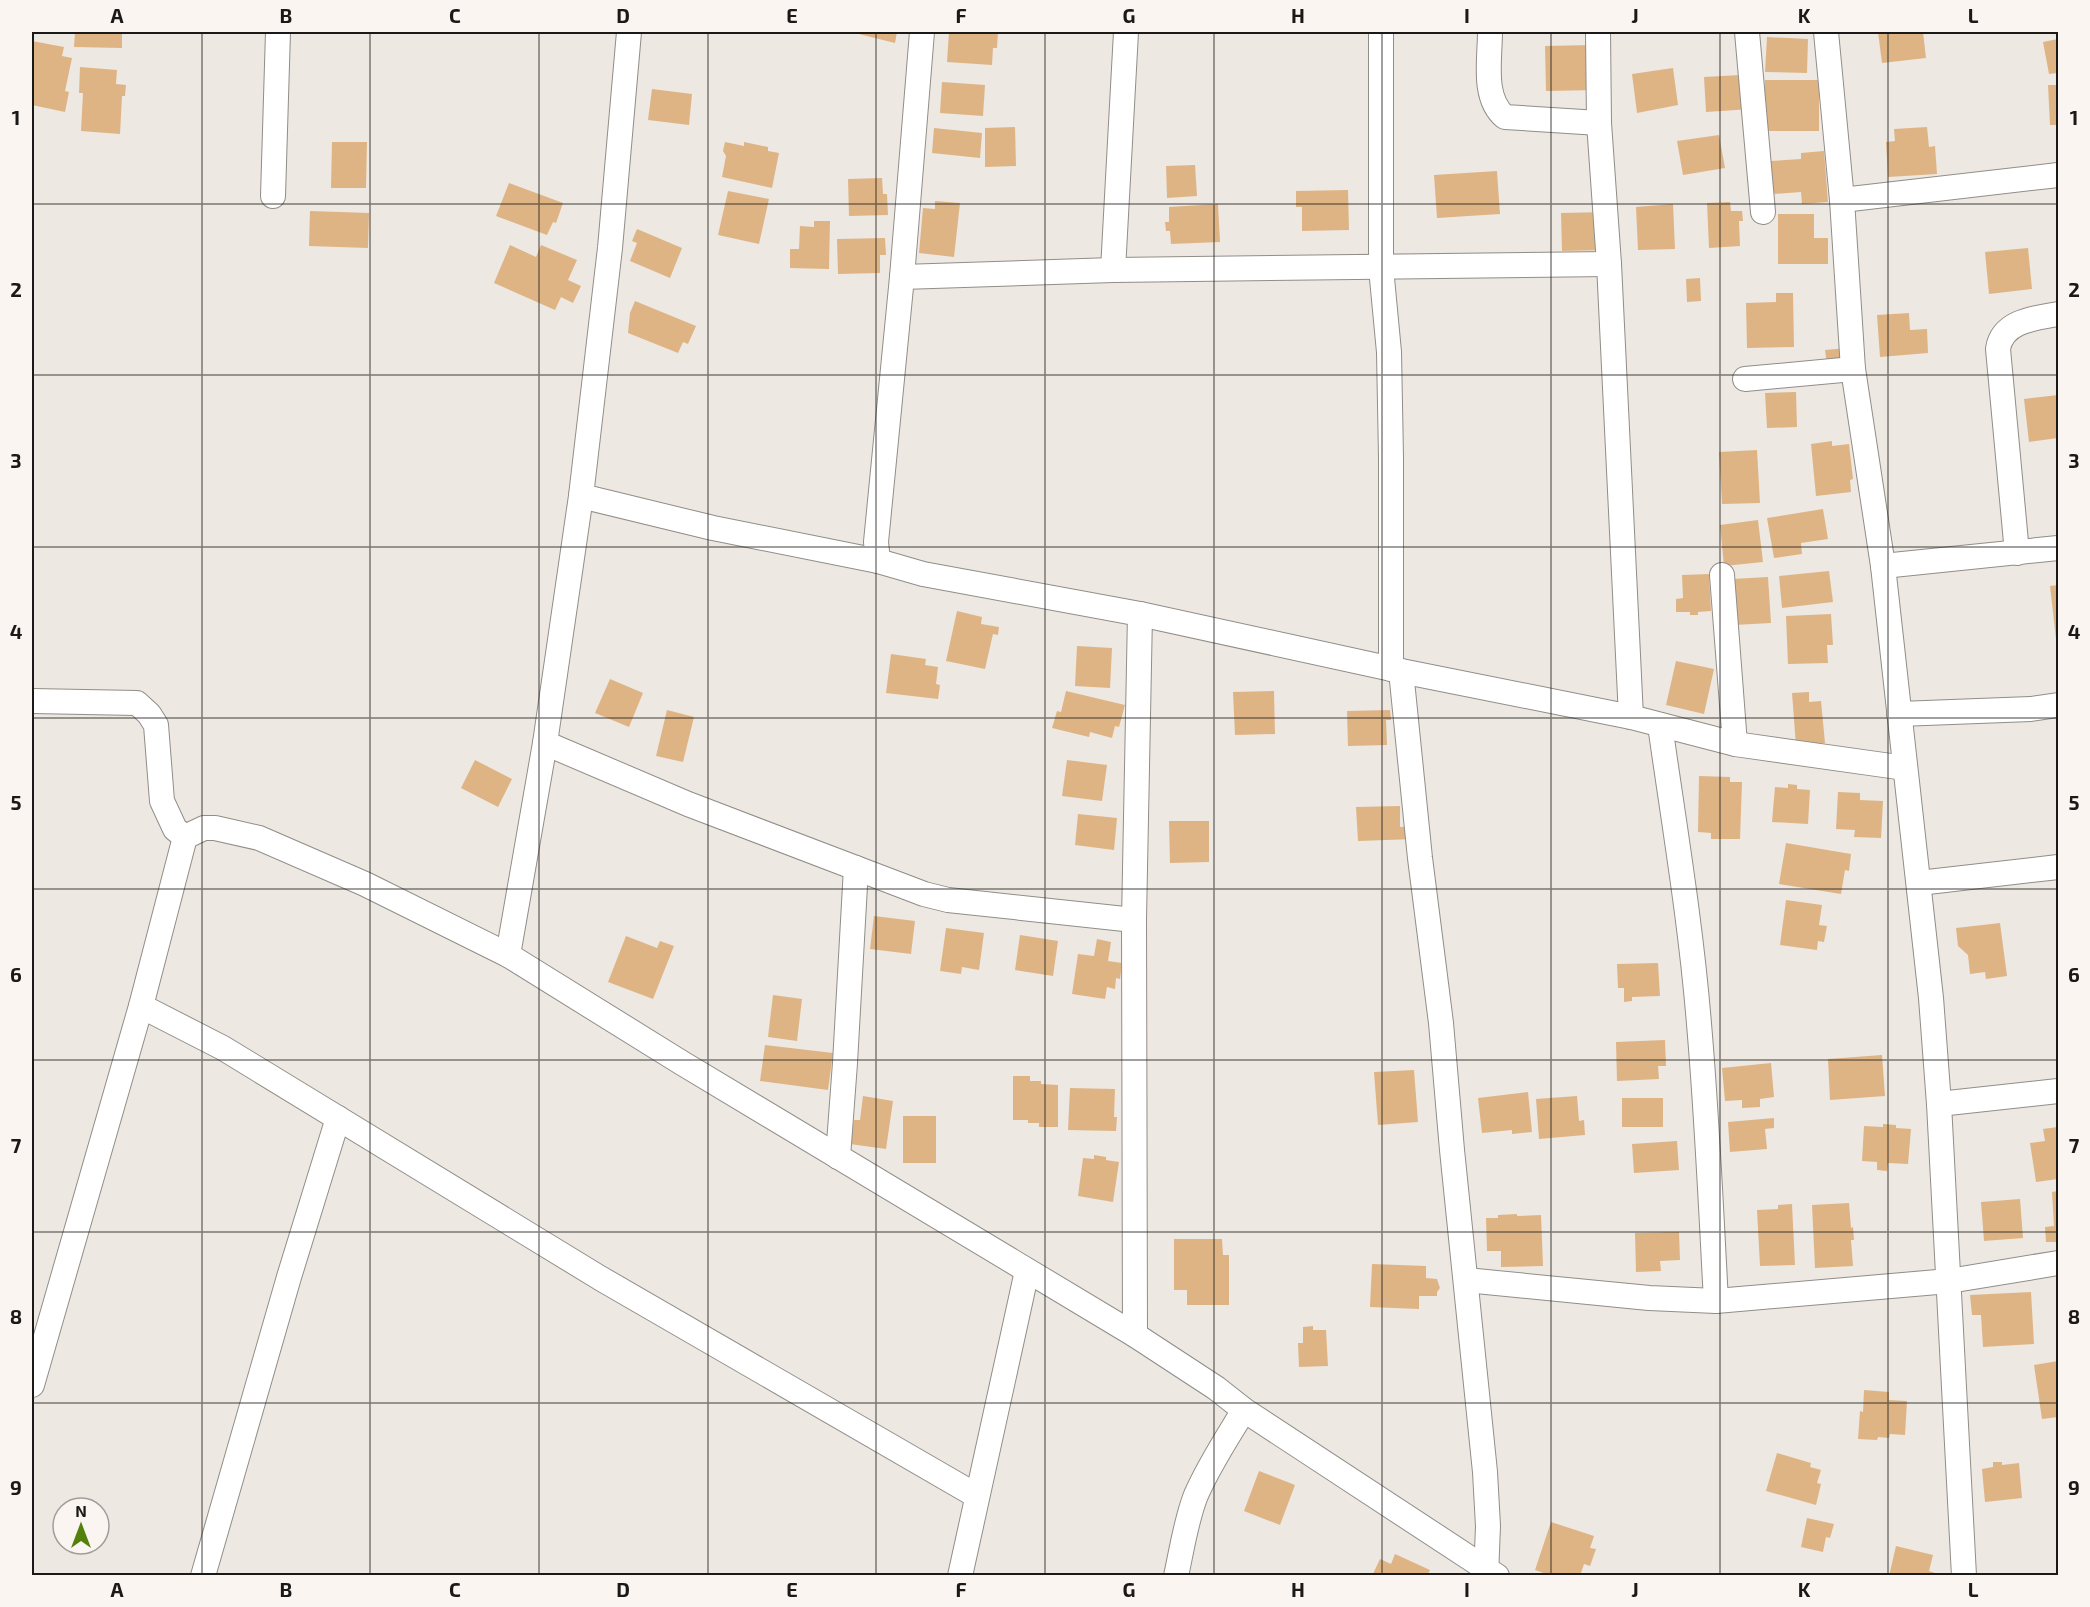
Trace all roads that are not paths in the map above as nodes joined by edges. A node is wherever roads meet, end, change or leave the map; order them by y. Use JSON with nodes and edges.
{"nodes":[{"id":1,"x":278,"y":32,"type":"edge"},
{"id":2,"x":629,"y":32,"type":"edge"},
{"id":3,"x":922,"y":32,"type":"edge"},
{"id":4,"x":1126,"y":32,"type":"edge"},
{"id":5,"x":1381,"y":32,"type":"edge"},
{"id":6,"x":1490,"y":32,"type":"edge"},
{"id":7,"x":1598,"y":32,"type":"edge"},
{"id":8,"x":1747,"y":32,"type":"edge"},
{"id":9,"x":1826,"y":32,"type":"edge"},
{"id":10,"x":1599,"y":123,"type":"junction"},
{"id":11,"x":2058,"y":175,"type":"edge"},
{"id":12,"x":273,"y":196,"type":"dead end"},
{"id":13,"x":1842,"y":200,"type":"junction"},
{"id":14,"x":1763,"y":212,"type":"dead end"},
{"id":15,"x":1609,"y":264,"type":"junction"},
{"id":16,"x":1381,"y":267,"type":"junction"},
{"id":17,"x":1113,"y":270,"type":"junction"},
{"id":18,"x":902,"y":277,"type":"junction"},
{"id":19,"x":2058,"y":314,"type":"edge"},
{"id":20,"x":1853,"y":369,"type":"junction"},
{"id":21,"x":1745,"y":379,"type":"dead end"},
{"id":22,"x":581,"y":496,"type":"junction"},
{"id":23,"x":2058,"y":548,"type":"edge"},
{"id":24,"x":2017,"y":553,"type":"junction"},
{"id":25,"x":878,"y":561,"type":"junction"},
{"id":26,"x":1883,"y":567,"type":"junction"},
{"id":27,"x":1722,"y":575,"type":"dead end"},
{"id":28,"x":1140,"y":614,"type":"junction"},
{"id":29,"x":1396,"y":670,"type":"junction"},
{"id":30,"x":32,"y":701,"type":"edge"},
{"id":31,"x":2058,"y":705,"type":"edge"},
{"id":32,"x":1899,"y":714,"type":"junction"},
{"id":33,"x":1631,"y":717,"type":"junction"},
{"id":34,"x":1659,"y":725,"type":"junction"},
{"id":35,"x":545,"y":743,"type":"junction"},
{"id":36,"x":1735,"y":744,"type":"junction"},
{"id":37,"x":1905,"y":768,"type":"junction"},
{"id":38,"x":185,"y":837,"type":"junction"},
{"id":39,"x":2058,"y":867,"type":"edge"},
{"id":40,"x":856,"y":868,"type":"junction"},
{"id":41,"x":1919,"y":883,"type":"junction"},
{"id":42,"x":1134,"y":920,"type":"junction"},
{"id":43,"x":508,"y":955,"type":"junction"},
{"id":44,"x":141,"y":1006,"type":"junction"},
{"id":45,"x":2058,"y":1091,"type":"edge"},
{"id":46,"x":1939,"y":1104,"type":"junction"},
{"id":47,"x":338,"y":1118,"type":"junction"},
{"id":48,"x":838,"y":1157,"type":"junction"},
{"id":49,"x":2058,"y":1263,"type":"edge"},
{"id":50,"x":1027,"y":1271,"type":"junction"},
{"id":51,"x":1466,"y":1280,"type":"junction"},
{"id":52,"x":1949,"y":1281,"type":"junction"},
{"id":53,"x":1716,"y":1302,"type":"junction"},
{"id":54,"x":1135,"y":1335,"type":"junction"},
{"id":55,"x":32,"y":1385,"type":"edge"},
{"id":56,"x":1244,"y":1410,"type":"junction"},
{"id":57,"x":977,"y":1496,"type":"junction"},
{"id":58,"x":1490,"y":1573,"type":"edge"},
{"id":59,"x":203,"y":1575,"type":"edge"},
{"id":60,"x":960,"y":1575,"type":"edge"},
{"id":61,"x":1176,"y":1575,"type":"edge"},
{"id":62,"x":1964,"y":1575,"type":"edge"}],
"edges":[{"from":1,"to":12,"type":"street"},
{"from":2,"to":22,"type":"street"},
{"from":3,"to":18,"type":"street"},
{"from":4,"to":17,"type":"street"},
{"from":5,"to":16,"type":"street"},
{"from":6,"to":10,"type":"street"},
{"from":7,"to":10,"type":"street"},
{"from":8,"to":14,"type":"street"},
{"from":9,"to":13,"type":"street"},
{"from":10,"to":15,"type":"street"},
{"from":11,"to":13,"type":"street"},
{"from":13,"to":20,"type":"street"},
{"from":15,"to":16,"type":"street"},
{"from":15,"to":33,"type":"street"},
{"from":16,"to":17,"type":"street"},
{"from":16,"to":29,"type":"street"},
{"from":17,"to":18,"type":"street"},
{"from":18,"to":25,"type":"street"},
{"from":19,"to":24,"type":"street"},
{"from":20,"to":21,"type":"street"},
{"from":20,"to":26,"type":"street"},
{"from":22,"to":25,"type":"street"},
{"from":22,"to":35,"type":"street"},
{"from":23,"to":24,"type":"street"},
{"from":24,"to":26,"type":"street"},
{"from":25,"to":28,"type":"street"},
{"from":26,"to":32,"type":"street"},
{"from":27,"to":36,"type":"street"},
{"from":28,"to":29,"type":"street"},
{"from":28,"to":42,"type":"street"},
{"from":29,"to":33,"type":"street"},
{"from":29,"to":51,"type":"street"},
{"from":30,"to":38,"type":"street"},
{"from":31,"to":32,"type":"street"},
{"from":32,"to":37,"type":"street"},
{"from":33,"to":34,"type":"street"},
{"from":34,"to":36,"type":"street"},
{"from":34,"to":53,"type":"street"},
{"from":35,"to":40,"type":"street"},
{"from":35,"to":43,"type":"street"},
{"from":36,"to":37,"type":"street"},
{"from":37,"to":41,"type":"street"},
{"from":38,"to":43,"type":"street"},
{"from":38,"to":44,"type":"street"},
{"from":39,"to":41,"type":"street"},
{"from":40,"to":42,"type":"street"},
{"from":40,"to":48,"type":"street"},
{"from":41,"to":46,"type":"street"},
{"from":42,"to":54,"type":"street"},
{"from":43,"to":48,"type":"street"},
{"from":44,"to":47,"type":"street"},
{"from":44,"to":55,"type":"street"},
{"from":45,"to":46,"type":"street"},
{"from":46,"to":52,"type":"street"},
{"from":47,"to":57,"type":"street"},
{"from":47,"to":59,"type":"street"},
{"from":48,"to":50,"type":"street"},
{"from":49,"to":52,"type":"street"},
{"from":50,"to":54,"type":"street"},
{"from":50,"to":57,"type":"street"},
{"from":51,"to":53,"type":"street"},
{"from":51,"to":58,"type":"street"},
{"from":52,"to":53,"type":"street"},
{"from":52,"to":62,"type":"street"},
{"from":54,"to":56,"type":"street"},
{"from":56,"to":58,"type":"street"},
{"from":56,"to":61,"type":"street"},
{"from":57,"to":60,"type":"street"}]}
